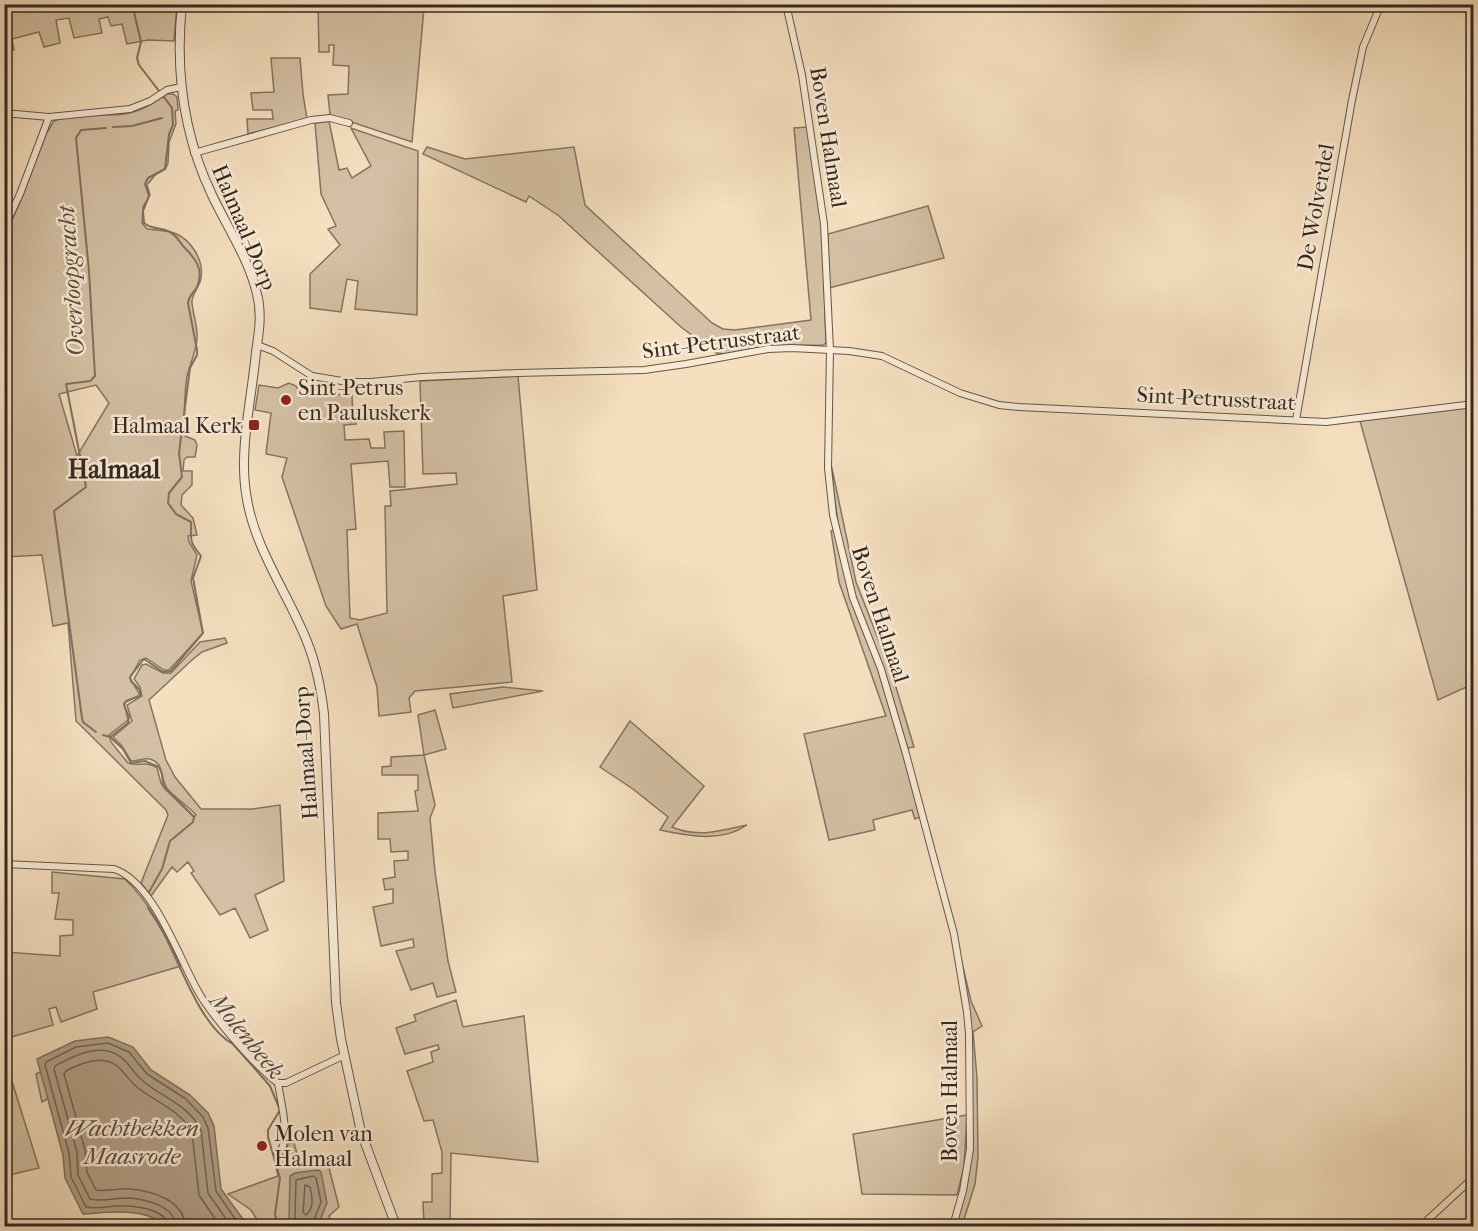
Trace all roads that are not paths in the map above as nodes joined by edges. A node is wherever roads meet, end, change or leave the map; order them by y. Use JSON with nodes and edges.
{"nodes":[{"id":1,"x":182,"y":4,"type":"edge"},
{"id":2,"x":786,"y":4,"type":"edge"},
{"id":3,"x":1381,"y":4,"type":"edge"},
{"id":4,"x":181,"y":87,"type":"junction"},
{"id":5,"x":4,"y":113,"type":"edge"},
{"id":6,"x":49,"y":117,"type":"junction"},
{"id":7,"x":349,"y":123,"type":"dead end"},
{"id":8,"x":194,"y":153,"type":"junction"},
{"id":9,"x":4,"y":228,"type":"edge"},
{"id":10,"x":257,"y":345,"type":"junction"},
{"id":11,"x":830,"y":350,"type":"junction"},
{"id":12,"x":312,"y":376,"type":"junction"},
{"id":13,"x":308,"y":393,"type":"dead end"},
{"id":14,"x":1473,"y":404,"type":"edge"},
{"id":15,"x":1296,"y":420,"type":"junction"},
{"id":16,"x":4,"y":864,"type":"edge"},
{"id":17,"x":345,"y":1055,"type":"junction"},
{"id":18,"x":278,"y":1083,"type":"junction"},
{"id":19,"x":277,"y":1153,"type":"dead end"},
{"id":20,"x":1473,"y":1177,"type":"edge"},
{"id":21,"x":396,"y":1227,"type":"edge"},
{"id":22,"x":953,"y":1227,"type":"edge"},
{"id":23,"x":1421,"y":1227,"type":"edge"}],
"edges":[{"from":1,"to":4,"type":"street","name":"Halmaal-Dorp"},
{"from":2,"to":11,"type":"street","name":"Boven Halmaal"},
{"from":3,"to":15,"type":"street","name":"De Wolverdel"},
{"from":4,"to":6,"type":"street"},
{"from":4,"to":8,"type":"street","name":"Halmaal-Dorp"},
{"from":5,"to":6,"type":"street"},
{"from":6,"to":9,"type":"street"},
{"from":7,"to":8,"type":"street"},
{"from":8,"to":10,"type":"street","name":"Halmaal-Dorp"},
{"from":10,"to":12,"type":"street","name":"Sint-Petrusstraat"},
{"from":10,"to":17,"type":"street","name":"Halmaal-Dorp"},
{"from":11,"to":12,"type":"street","name":"Sint-Petrusstraat"},
{"from":11,"to":15,"type":"street","name":"Sint-Petrusstraat"},
{"from":11,"to":22,"type":"street","name":"Boven Halmaal"},
{"from":12,"to":13,"type":"street"},
{"from":14,"to":15,"type":"street","name":"Sint-Petrusstraat"},
{"from":16,"to":18,"type":"street"},
{"from":17,"to":18,"type":"street"},
{"from":17,"to":21,"type":"street","name":"Halmaal-Dorp"},
{"from":18,"to":19,"type":"street"},
{"from":20,"to":23,"type":"street"}]}
